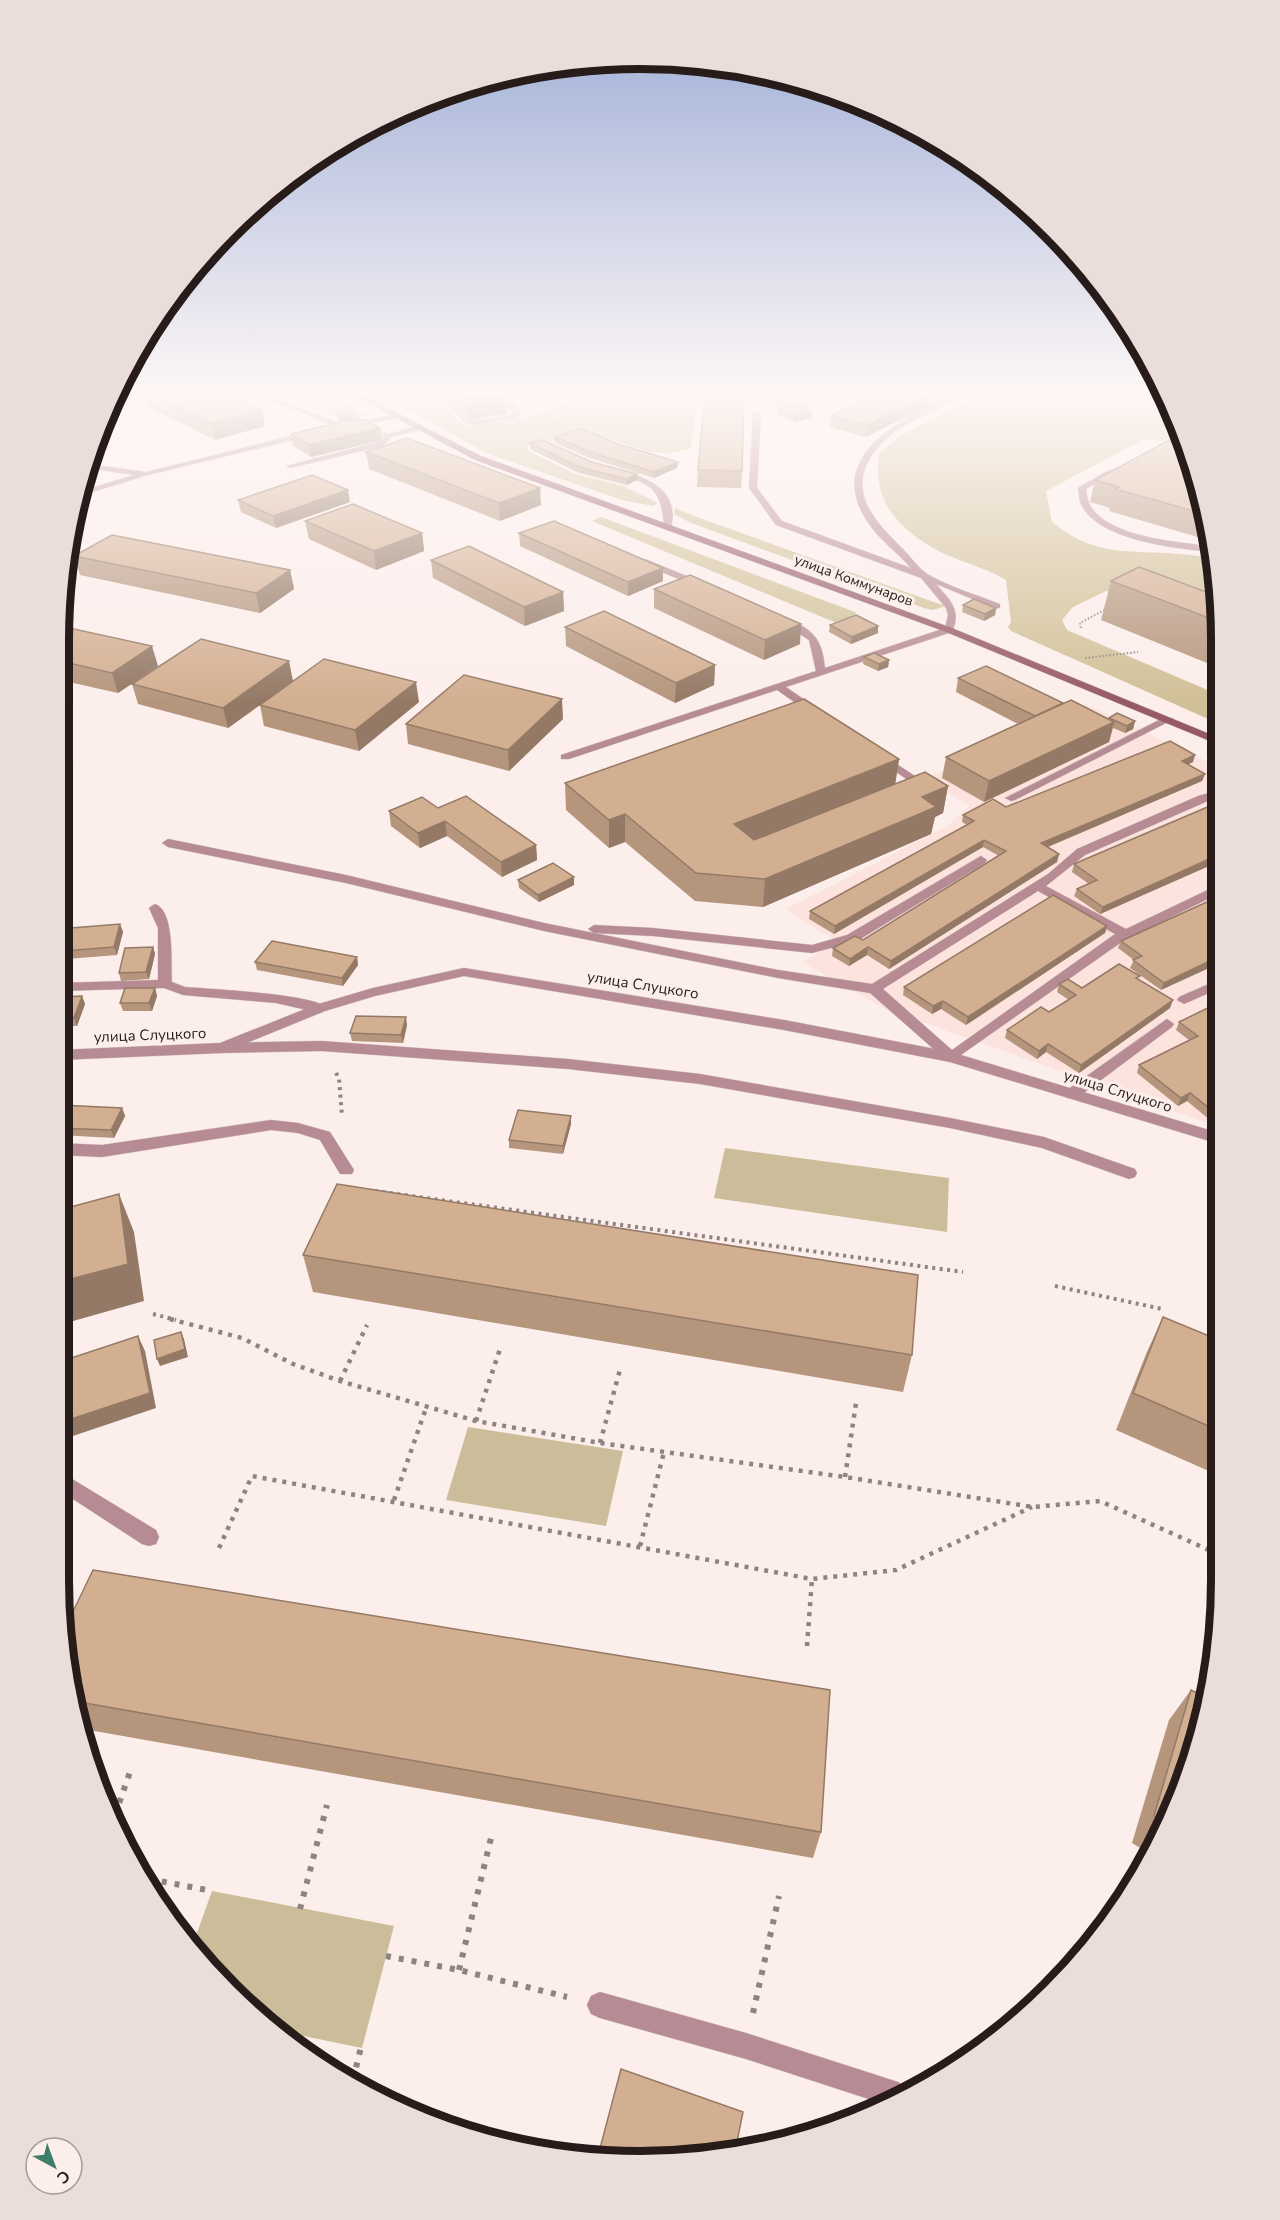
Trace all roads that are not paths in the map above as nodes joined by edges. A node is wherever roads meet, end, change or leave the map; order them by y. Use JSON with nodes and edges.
{"nodes":[{"id":1,"x":578,"y":495,"type":"edge"},
{"id":2,"x":663,"y":495,"type":"edge"},
{"id":3,"x":758,"y":495,"type":"edge"},
{"id":4,"x":859,"y":495,"type":"edge"},
{"id":5,"x":1081,"y":495,"type":"edge"},
{"id":6,"x":668,"y":526,"type":"junction"},
{"id":7,"x":1203,"y":548,"type":"edge"},
{"id":8,"x":638,"y":560,"type":"edge"},
{"id":9,"x":923,"y":574,"type":"junction"},
{"id":10,"x":710,"y":588,"type":"edge"},
{"id":11,"x":997,"y":606,"type":"edge"},
{"id":12,"x":775,"y":616,"type":"edge"},
{"id":13,"x":949,"y":630,"type":"junction"},
{"id":14,"x":821,"y":673,"type":"junction"},
{"id":15,"x":779,"y":687,"type":"junction"},
{"id":16,"x":1169,"y":719,"type":"junction"},
{"id":17,"x":827,"y":720,"type":"edge"},
{"id":18,"x":1211,"y":738,"type":"edge"},
{"id":19,"x":875,"y":753,"type":"edge"},
{"id":20,"x":565,"y":757,"type":"dead end"},
{"id":21,"x":1211,"y":796,"type":"edge"},
{"id":22,"x":942,"y":798,"type":"edge"},
{"id":23,"x":1011,"y":798,"type":"edge"},
{"id":24,"x":168,"y":843,"type":"dead end"},
{"id":25,"x":981,"y":860,"type":"dead end"},
{"id":26,"x":1037,"y":886,"type":"junction"},
{"id":27,"x":1211,"y":892,"type":"edge"},
{"id":28,"x":155,"y":908,"type":"dead end"},
{"id":29,"x":544,"y":927,"type":"junction"},
{"id":30,"x":1125,"y":934,"type":"junction"},
{"id":31,"x":165,"y":984,"type":"junction"},
{"id":32,"x":69,"y":987,"type":"edge"},
{"id":33,"x":1211,"y":987,"type":"edge"},
{"id":34,"x":874,"y":989,"type":"junction"},
{"id":35,"x":1184,"y":1000,"type":"dead end"},
{"id":36,"x":320,"y":1008,"type":"junction"},
{"id":37,"x":1167,"y":1024,"type":"dead end"},
{"id":38,"x":222,"y":1048,"type":"junction"},
{"id":39,"x":69,"y":1055,"type":"edge"},
{"id":40,"x":951,"y":1058,"type":"junction"},
{"id":41,"x":1072,"y":1094,"type":"junction"},
{"id":42,"x":1211,"y":1137,"type":"edge"},
{"id":43,"x":69,"y":1149,"type":"edge"},
{"id":44,"x":346,"y":1170,"type":"road end"},
{"id":45,"x":1129,"y":1173,"type":"dead end"},
{"id":46,"x":69,"y":1486,"type":"edge"},
{"id":47,"x":148,"y":1537,"type":"dead end"},
{"id":48,"x":600,"y":2005,"type":"road end"},
{"id":49,"x":891,"y":2093,"type":"edge"}],
"edges":[{"from":1,"to":6,"type":"main road","name":"улица Коммунаров"},
{"from":2,"to":6,"type":"street"},
{"from":3,"to":9,"type":"street"},
{"from":4,"to":9,"type":"street"},
{"from":5,"to":7,"type":"street"},
{"from":6,"to":13,"type":"main road","name":"улица Коммунаров"},
{"from":8,"to":10,"type":"street"},
{"from":9,"to":11,"type":"street"},
{"from":9,"to":13,"type":"street"},
{"from":12,"to":14,"type":"street"},
{"from":13,"to":14,"type":"street"},
{"from":13,"to":16,"type":"main road","name":"улица Коммунаров"},
{"from":14,"to":15,"type":"street"},
{"from":15,"to":17,"type":"street"},
{"from":15,"to":20,"type":"street"},
{"from":16,"to":18,"type":"main road","name":"улица Коммунаров"},
{"from":16,"to":23,"type":"street"},
{"from":19,"to":22,"type":"street"},
{"from":21,"to":26,"type":"street"},
{"from":24,"to":29,"type":"street"},
{"from":25,"to":29,"type":"street"},
{"from":26,"to":30,"type":"street"},
{"from":26,"to":34,"type":"street"},
{"from":27,"to":30,"type":"street"},
{"from":28,"to":31,"type":"street"},
{"from":29,"to":34,"type":"street"},
{"from":30,"to":40,"type":"street"},
{"from":31,"to":32,"type":"street"},
{"from":31,"to":36,"type":"street"},
{"from":33,"to":35,"type":"street"},
{"from":34,"to":40,"type":"street"},
{"from":36,"to":38,"type":"street","name":"улица Слуцкого"},
{"from":36,"to":40,"type":"street","name":"улица Слуцкого"},
{"from":37,"to":41,"type":"street"},
{"from":38,"to":39,"type":"street","name":"улица Слуцкого"},
{"from":38,"to":45,"type":"street"},
{"from":40,"to":41,"type":"street","name":"улица Слуцкого"},
{"from":41,"to":42,"type":"street","name":"улица Слуцкого"},
{"from":43,"to":44,"type":"street"},
{"from":46,"to":47,"type":"street"},
{"from":48,"to":49,"type":"street"}]}
